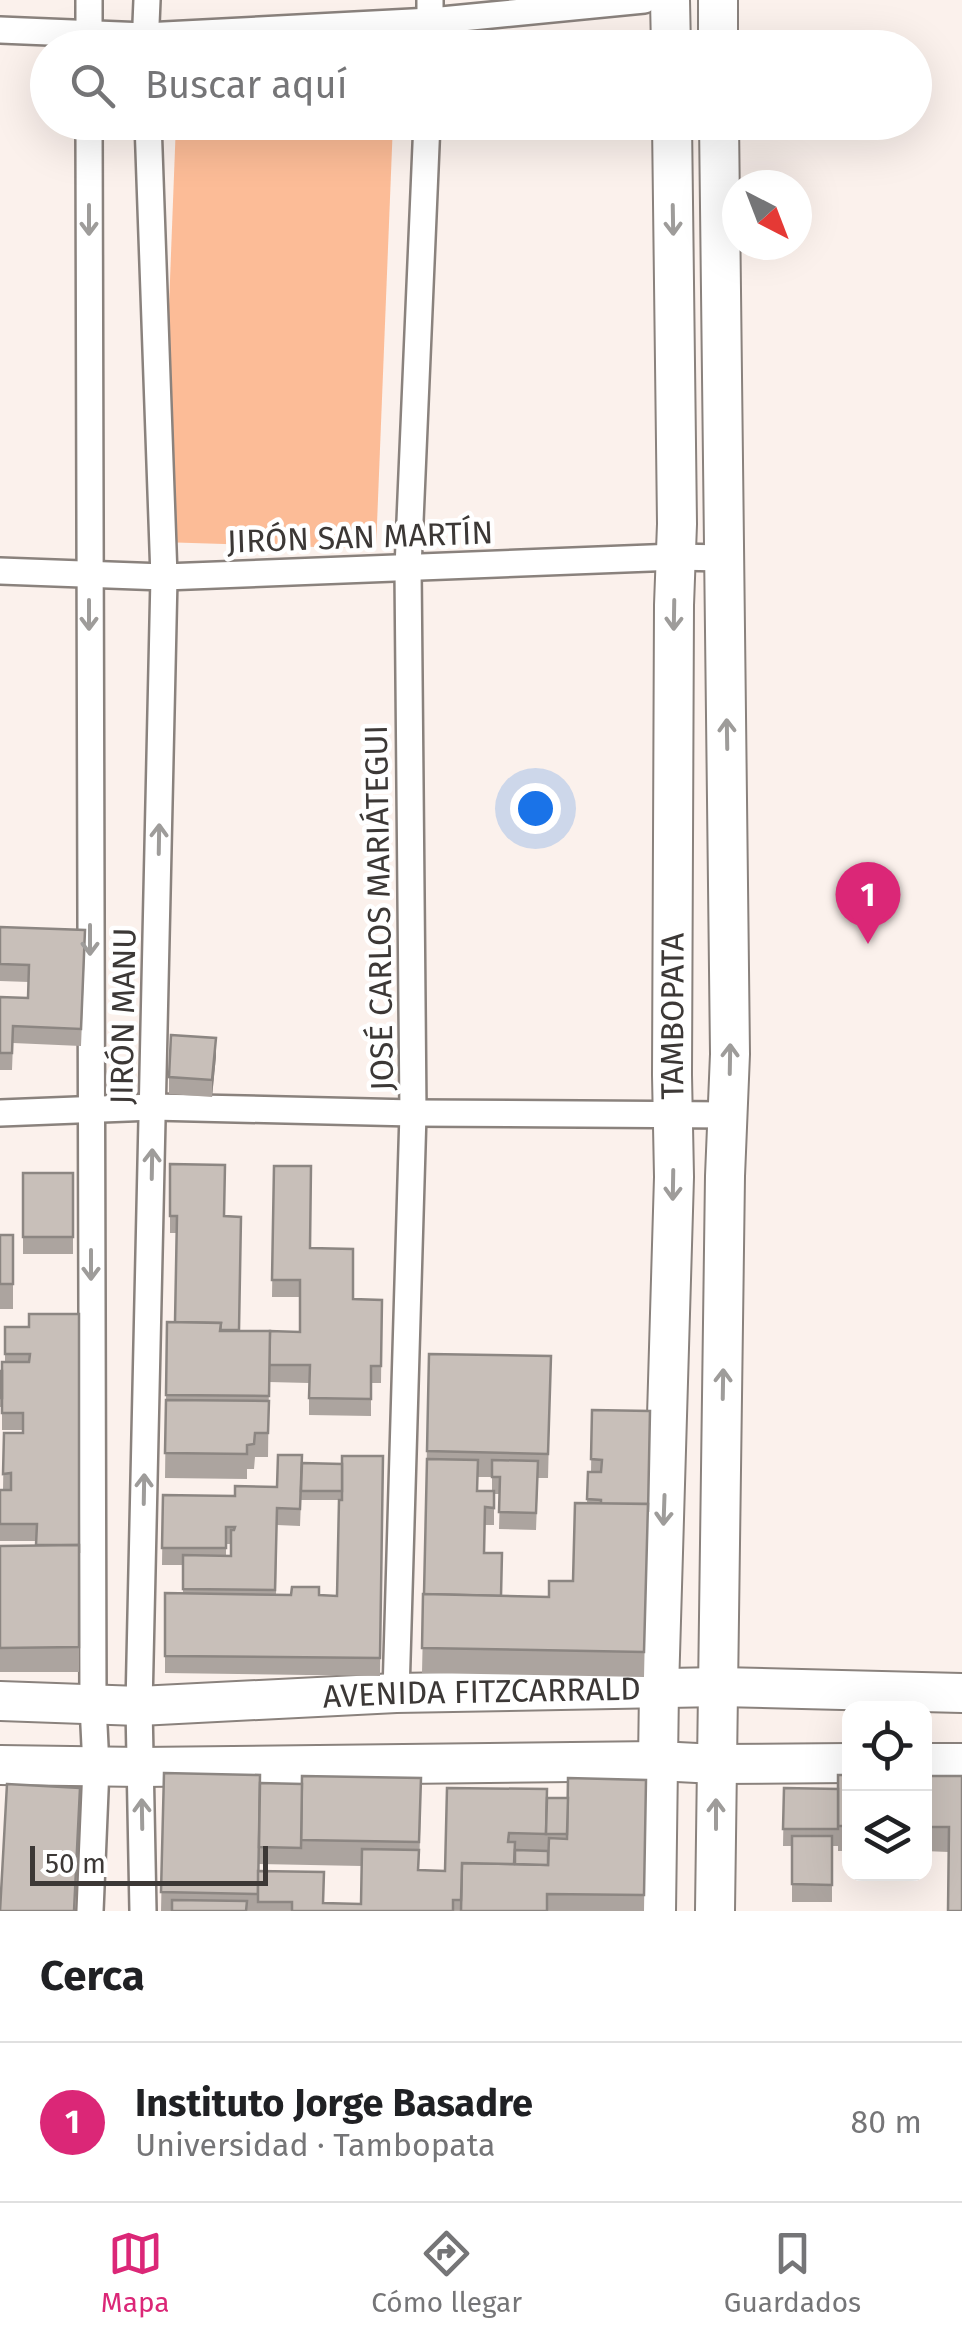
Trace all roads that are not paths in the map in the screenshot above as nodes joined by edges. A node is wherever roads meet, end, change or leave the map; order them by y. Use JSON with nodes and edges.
{"nodes":[{"id":1,"x":88,"y":0,"type":"edge"},
{"id":2,"x":147,"y":0,"type":"edge"},
{"id":3,"x":644,"y":0,"type":"edge"},
{"id":4,"x":670,"y":0,"type":"edge"},
{"id":5,"x":718,"y":0,"type":"edge"},
{"id":6,"x":430,"y":11,"type":"edge"},
{"id":7,"x":0,"y":30,"type":"edge"},
{"id":8,"x":89,"y":30,"type":"edge"},
{"id":9,"x":146,"y":30,"type":"edge"},
{"id":10,"x":255,"y":30,"type":"edge"},
{"id":11,"x":671,"y":30,"type":"edge"},
{"id":12,"x":718,"y":30,"type":"edge"},
{"id":13,"x":30,"y":33,"type":"edge"},
{"id":14,"x":89,"y":140,"type":"edge"},
{"id":15,"x":149,"y":140,"type":"edge"},
{"id":16,"x":426,"y":140,"type":"edge"},
{"id":17,"x":672,"y":140,"type":"edge"},
{"id":18,"x":719,"y":140,"type":"edge"},
{"id":19,"x":676,"y":557,"type":"junction"},
{"id":20,"x":724,"y":558,"type":"junction"},
{"id":21,"x":408,"y":568,"type":"junction"},
{"id":22,"x":0,"y":571,"type":"edge"},
{"id":23,"x":89,"y":574,"type":"junction"},
{"id":24,"x":164,"y":577,"type":"junction"},
{"id":25,"x":153,"y":1107,"type":"junction"},
{"id":26,"x":90,"y":1110,"type":"junction"},
{"id":27,"x":0,"y":1113,"type":"edge"},
{"id":28,"x":413,"y":1113,"type":"junction"},
{"id":29,"x":673,"y":1115,"type":"junction"},
{"id":30,"x":729,"y":1115,"type":"junction"},
{"id":31,"x":720,"y":1687,"type":"junction"},
{"id":32,"x":659,"y":1689,"type":"junction"},
{"id":33,"x":396,"y":1693,"type":"junction"},
{"id":34,"x":962,"y":1694,"type":"edge"},
{"id":35,"x":0,"y":1701,"type":"edge"},
{"id":36,"x":93,"y":1704,"type":"junction"},
{"id":37,"x":139,"y":1706,"type":"junction"},
{"id":38,"x":658,"y":1761,"type":"junction"},
{"id":39,"x":962,"y":1763,"type":"edge"},
{"id":40,"x":0,"y":1764,"type":"edge"},
{"id":41,"x":716,"y":1764,"type":"junction"},
{"id":42,"x":842,"y":1764,"type":"edge"},
{"id":43,"x":932,"y":1764,"type":"edge"},
{"id":44,"x":96,"y":1767,"type":"junction"},
{"id":45,"x":141,"y":1767,"type":"junction"},
{"id":46,"x":90,"y":1911,"type":"edge"},
{"id":47,"x":143,"y":1911,"type":"edge"},
{"id":48,"x":656,"y":1911,"type":"edge"},
{"id":49,"x":715,"y":1911,"type":"edge"}],
"edges":[{"from":1,"to":8,"type":"street"},
{"from":2,"to":9,"type":"street"},
{"from":3,"to":6,"type":"street"},
{"from":4,"to":11,"type":"main road"},
{"from":5,"to":12,"type":"main road"},
{"from":6,"to":10,"type":"street"},
{"from":7,"to":13,"type":"street"},
{"from":14,"to":23,"type":"street","name":"JIRÓN MANU","one_way":true},
{"from":15,"to":24,"type":"street","name":"JIRÓN MANU"},
{"from":16,"to":21,"type":"street","name":"JOSÉ CARLOS MARIÁTEGUI"},
{"from":17,"to":19,"type":"main road","name":"TAMBOPATA","one_way":true},
{"from":18,"to":20,"type":"main road","name":"TAMBOPATA"},
{"from":19,"to":20,"type":"street","name":"JIRÓN SAN MARTÍN"},
{"from":19,"to":21,"type":"street","name":"JIRÓN SAN MARTÍN"},
{"from":19,"to":29,"type":"main road","name":"TAMBOPATA","one_way":true},
{"from":30,"to":20,"type":"main road","name":"TAMBOPATA","one_way":true},
{"from":21,"to":24,"type":"street","name":"JIRÓN SAN MARTÍN"},
{"from":21,"to":28,"type":"street","name":"JOSÉ CARLOS MARIÁTEGUI"},
{"from":22,"to":23,"type":"street","name":"JIRÓN SAN MARTÍN"},
{"from":23,"to":24,"type":"street","name":"JIRÓN SAN MARTÍN"},
{"from":23,"to":26,"type":"street","name":"JIRÓN MANU","one_way":true},
{"from":25,"to":24,"type":"street","name":"JIRÓN MANU","one_way":true},
{"from":25,"to":26,"type":"street"},
{"from":25,"to":28,"type":"street"},
{"from":37,"to":25,"type":"street","name":"JIRÓN MANU","one_way":true},
{"from":26,"to":27,"type":"street"},
{"from":26,"to":36,"type":"street","name":"JIRÓN MANU","one_way":true},
{"from":28,"to":29,"type":"street"},
{"from":28,"to":33,"type":"street","name":"JOSÉ CARLOS MARIÁTEGUI"},
{"from":29,"to":30,"type":"street"},
{"from":29,"to":32,"type":"main road","name":"TAMBOPATA","one_way":true},
{"from":31,"to":30,"type":"main road","name":"TAMBOPATA","one_way":true},
{"from":31,"to":32,"type":"main road","name":"AVENIDA FITZCARRALD"},
{"from":31,"to":34,"type":"main road","name":"AVENIDA FITZCARRALD"},
{"from":31,"to":41,"type":"main road","name":"TAMBOPATA"},
{"from":32,"to":33,"type":"main road","name":"AVENIDA FITZCARRALD"},
{"from":32,"to":38,"type":"main road","name":"TAMBOPATA"},
{"from":33,"to":37,"type":"main road","name":"AVENIDA FITZCARRALD"},
{"from":35,"to":36,"type":"main road","name":"AVENIDA FITZCARRALD"},
{"from":36,"to":37,"type":"main road","name":"AVENIDA FITZCARRALD"},
{"from":36,"to":44,"type":"street","name":"JIRÓN MANU"},
{"from":37,"to":45,"type":"street","name":"JIRÓN MANU"},
{"from":38,"to":41,"type":"main road"},
{"from":38,"to":45,"type":"main road"},
{"from":38,"to":48,"type":"main road","name":"TAMBOPATA"},
{"from":39,"to":43,"type":"main road"},
{"from":40,"to":44,"type":"main road"},
{"from":41,"to":42,"type":"main road"},
{"from":49,"to":41,"type":"main road","name":"TAMBOPATA","one_way":true},
{"from":44,"to":45,"type":"main road"},
{"from":44,"to":46,"type":"street","name":"JIRÓN MANU"},
{"from":47,"to":45,"type":"street","name":"JIRÓN MANU","one_way":true}]}
